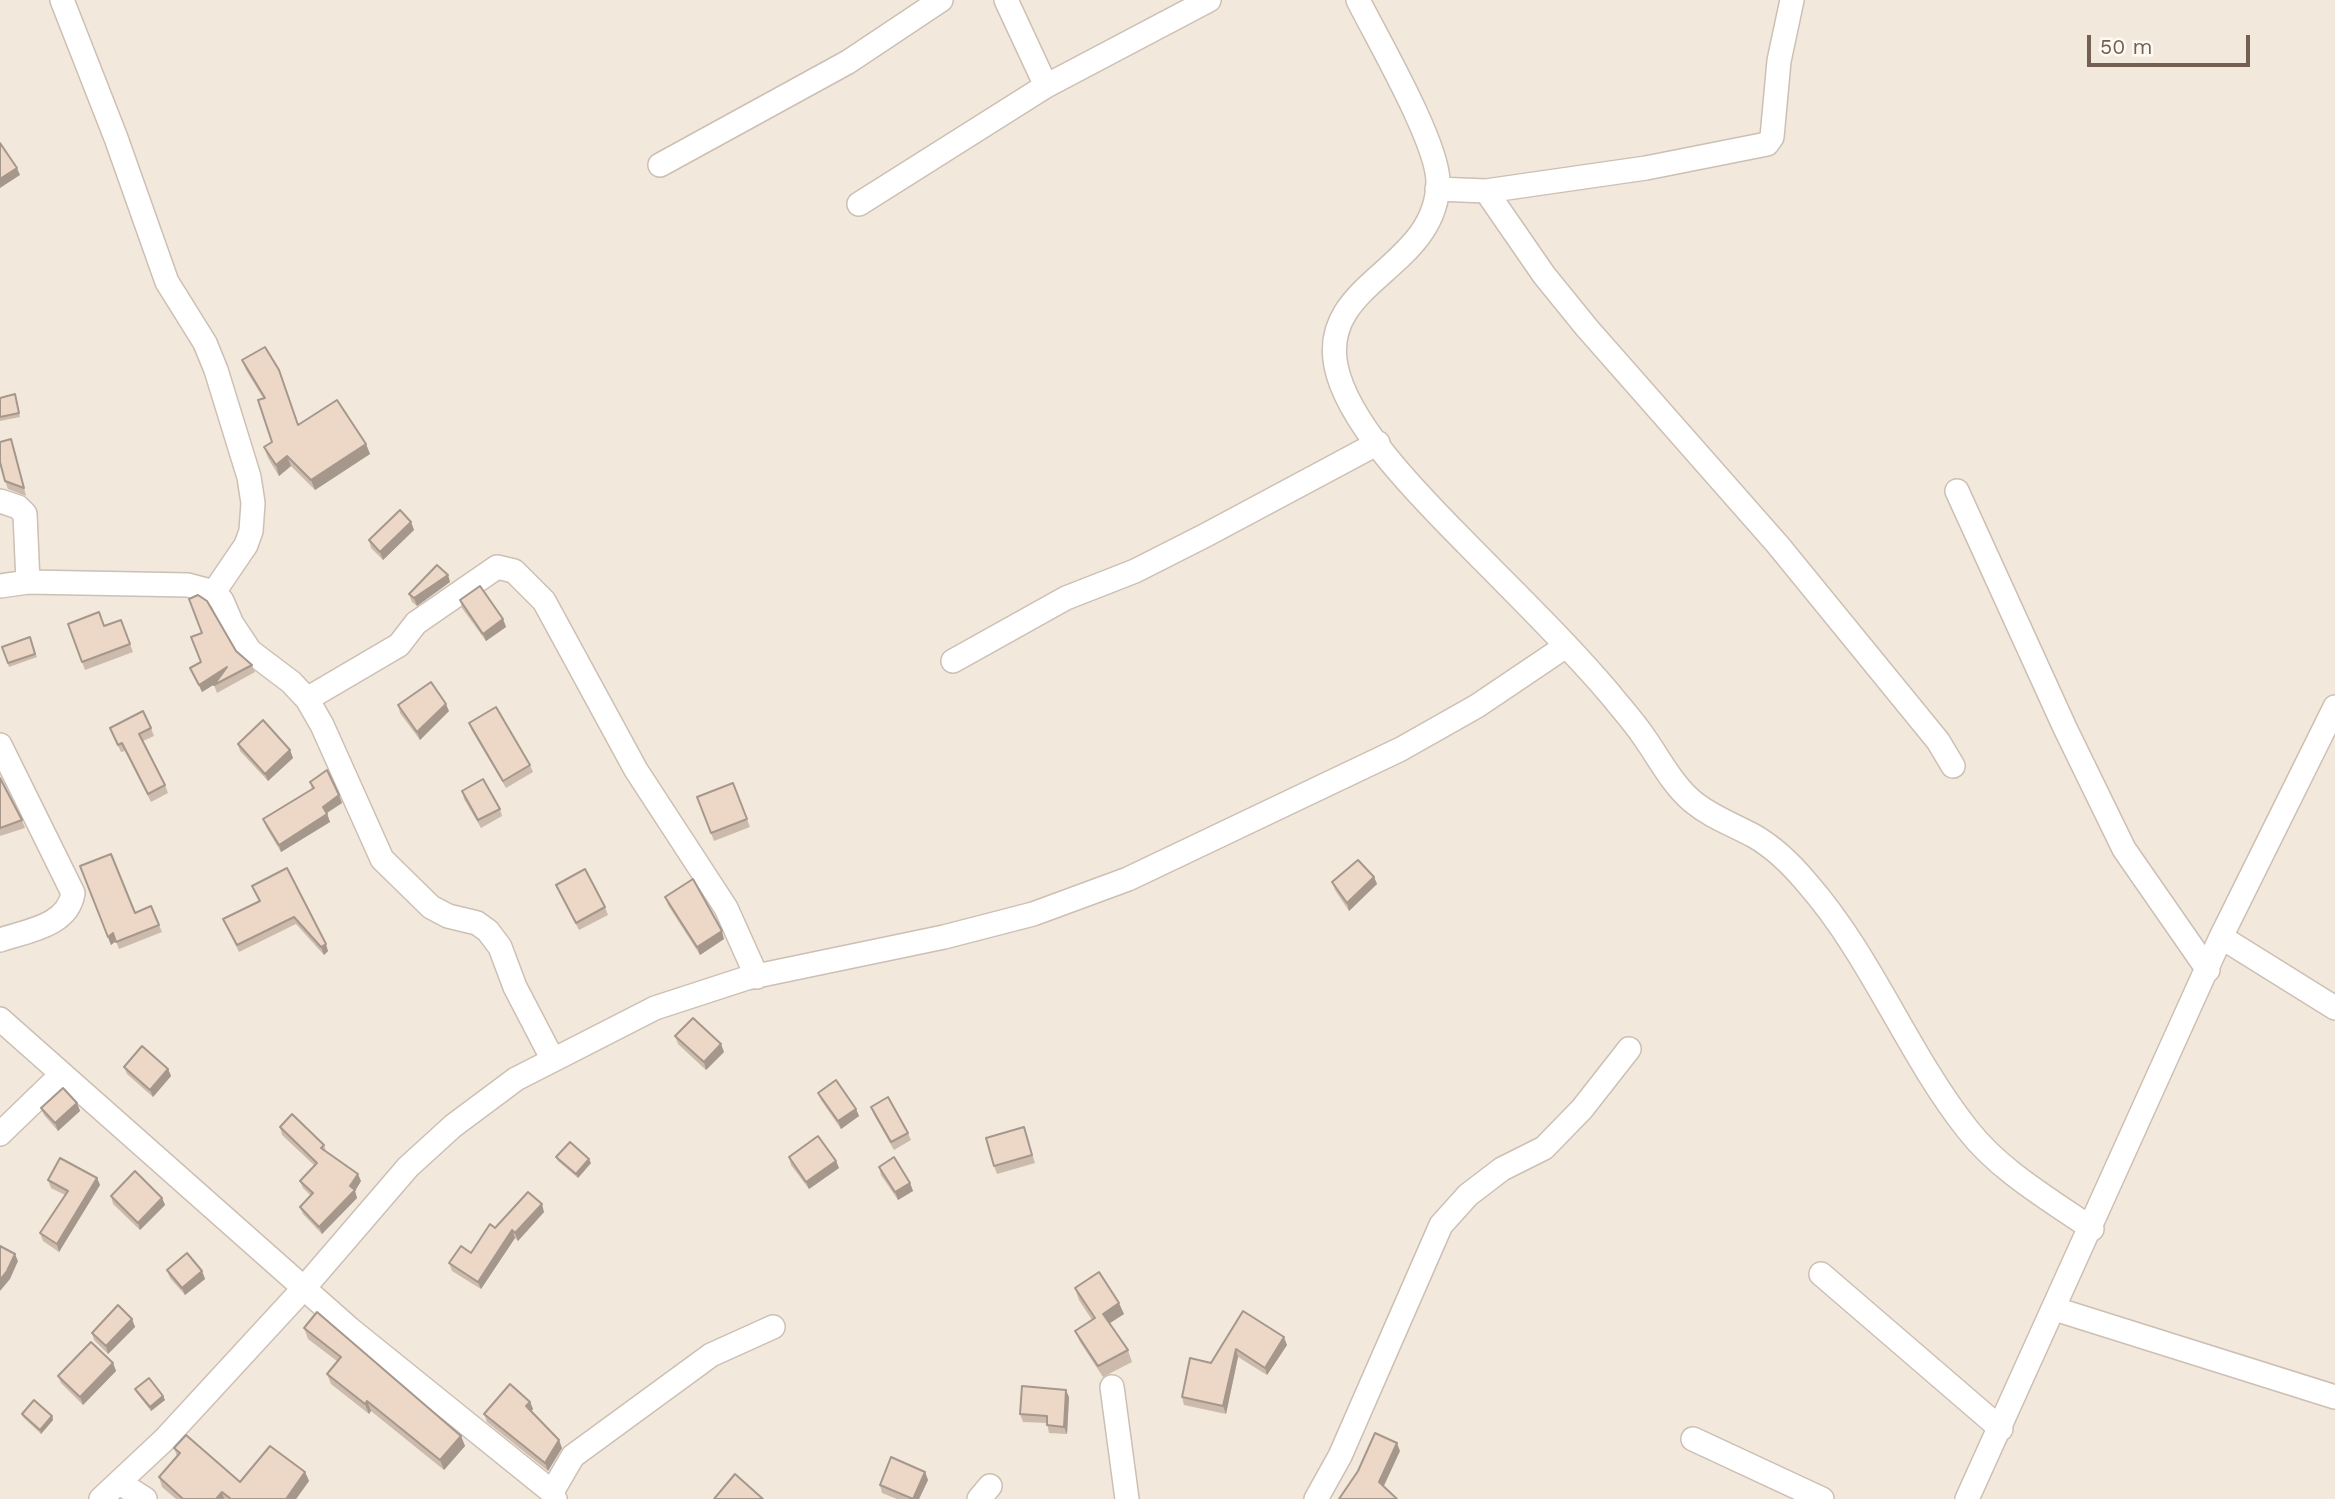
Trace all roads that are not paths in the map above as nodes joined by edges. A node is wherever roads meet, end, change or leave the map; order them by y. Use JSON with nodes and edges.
{"nodes":[{"id":1,"x":62,"y":0,"type":"edge"},
{"id":2,"x":941,"y":0,"type":"edge"},
{"id":3,"x":1006,"y":0,"type":"edge"},
{"id":4,"x":1209,"y":0,"type":"edge"},
{"id":5,"x":1358,"y":0,"type":"edge"},
{"id":6,"x":1792,"y":0,"type":"edge"},
{"id":7,"x":1046,"y":86,"type":"junction"},
{"id":8,"x":660,"y":165,"type":"dead end"},
{"id":9,"x":1437,"y":189,"type":"junction"},
{"id":10,"x":1486,"y":191,"type":"junction"},
{"id":11,"x":859,"y":204,"type":"dead end"},
{"id":12,"x":1378,"y":443,"type":"junction"},
{"id":13,"x":1957,"y":491,"type":"dead end"},
{"id":14,"x":0,"y":501,"type":"edge"},
{"id":15,"x":28,"y":582,"type":"junction"},
{"id":16,"x":0,"y":586,"type":"edge"},
{"id":17,"x":214,"y":592,"type":"junction"},
{"id":18,"x":1566,"y":646,"type":"junction"},
{"id":19,"x":953,"y":661,"type":"dead end"},
{"id":20,"x":307,"y":699,"type":"junction"},
{"id":21,"x":2335,"y":707,"type":"edge"},
{"id":22,"x":0,"y":745,"type":"edge"},
{"id":23,"x":1953,"y":766,"type":"dead end"},
{"id":24,"x":2221,"y":937,"type":"junction"},
{"id":25,"x":0,"y":940,"type":"edge"},
{"id":26,"x":2208,"y":970,"type":"junction"},
{"id":27,"x":757,"y":977,"type":"junction"},
{"id":28,"x":2335,"y":1008,"type":"edge"},
{"id":29,"x":0,"y":1019,"type":"edge"},
{"id":30,"x":1629,"y":1049,"type":"dead end"},
{"id":31,"x":553,"y":1060,"type":"junction"},
{"id":32,"x":62,"y":1074,"type":"junction"},
{"id":33,"x":0,"y":1134,"type":"edge"},
{"id":34,"x":2092,"y":1228,"type":"junction"},
{"id":35,"x":1821,"y":1273,"type":"dead end"},
{"id":36,"x":304,"y":1288,"type":"junction"},
{"id":37,"x":2055,"y":1309,"type":"junction"},
{"id":38,"x":773,"y":1327,"type":"dead end"},
{"id":39,"x":1112,"y":1387,"type":"dead end"},
{"id":40,"x":2335,"y":1396,"type":"edge"},
{"id":41,"x":2001,"y":1429,"type":"junction"},
{"id":42,"x":1693,"y":1439,"type":"dead end"},
{"id":43,"x":120,"y":1483,"type":"junction"},
{"id":44,"x":553,"y":1495,"type":"edge"},
{"id":45,"x":101,"y":1499,"type":"edge"},
{"id":46,"x":145,"y":1499,"type":"edge"},
{"id":47,"x":1127,"y":1499,"type":"edge"},
{"id":48,"x":1316,"y":1499,"type":"edge"},
{"id":49,"x":1822,"y":1499,"type":"edge"},
{"id":50,"x":1967,"y":1499,"type":"edge"}],
"edges":[{"from":1,"to":17,"type":"street"},
{"from":2,"to":8,"type":"street"},
{"from":3,"to":7,"type":"street"},
{"from":4,"to":7,"type":"street"},
{"from":5,"to":9,"type":"street"},
{"from":6,"to":10,"type":"street"},
{"from":7,"to":11,"type":"street"},
{"from":9,"to":10,"type":"street"},
{"from":9,"to":12,"type":"street"},
{"from":10,"to":23,"type":"street"},
{"from":12,"to":18,"type":"street"},
{"from":12,"to":19,"type":"street"},
{"from":13,"to":26,"type":"street"},
{"from":14,"to":15,"type":"street"},
{"from":15,"to":16,"type":"street"},
{"from":15,"to":17,"type":"street"},
{"from":17,"to":20,"type":"street"},
{"from":18,"to":27,"type":"street"},
{"from":18,"to":34,"type":"street"},
{"from":20,"to":27,"type":"street"},
{"from":20,"to":31,"type":"street"},
{"from":21,"to":24,"type":"street"},
{"from":22,"to":25,"type":"street"},
{"from":24,"to":26,"type":"street"},
{"from":24,"to":28,"type":"street"},
{"from":26,"to":34,"type":"street"},
{"from":27,"to":31,"type":"street"},
{"from":29,"to":32,"type":"street"},
{"from":30,"to":48,"type":"street"},
{"from":31,"to":36,"type":"street"},
{"from":32,"to":33,"type":"street"},
{"from":32,"to":36,"type":"street"},
{"from":34,"to":37,"type":"street"},
{"from":35,"to":41,"type":"street"},
{"from":36,"to":43,"type":"street"},
{"from":36,"to":44,"type":"street"},
{"from":37,"to":40,"type":"street"},
{"from":37,"to":41,"type":"street"},
{"from":38,"to":44,"type":"street"},
{"from":39,"to":47,"type":"street"},
{"from":41,"to":50,"type":"street"},
{"from":42,"to":49,"type":"street"},
{"from":43,"to":45,"type":"street"},
{"from":43,"to":46,"type":"street"}]}
